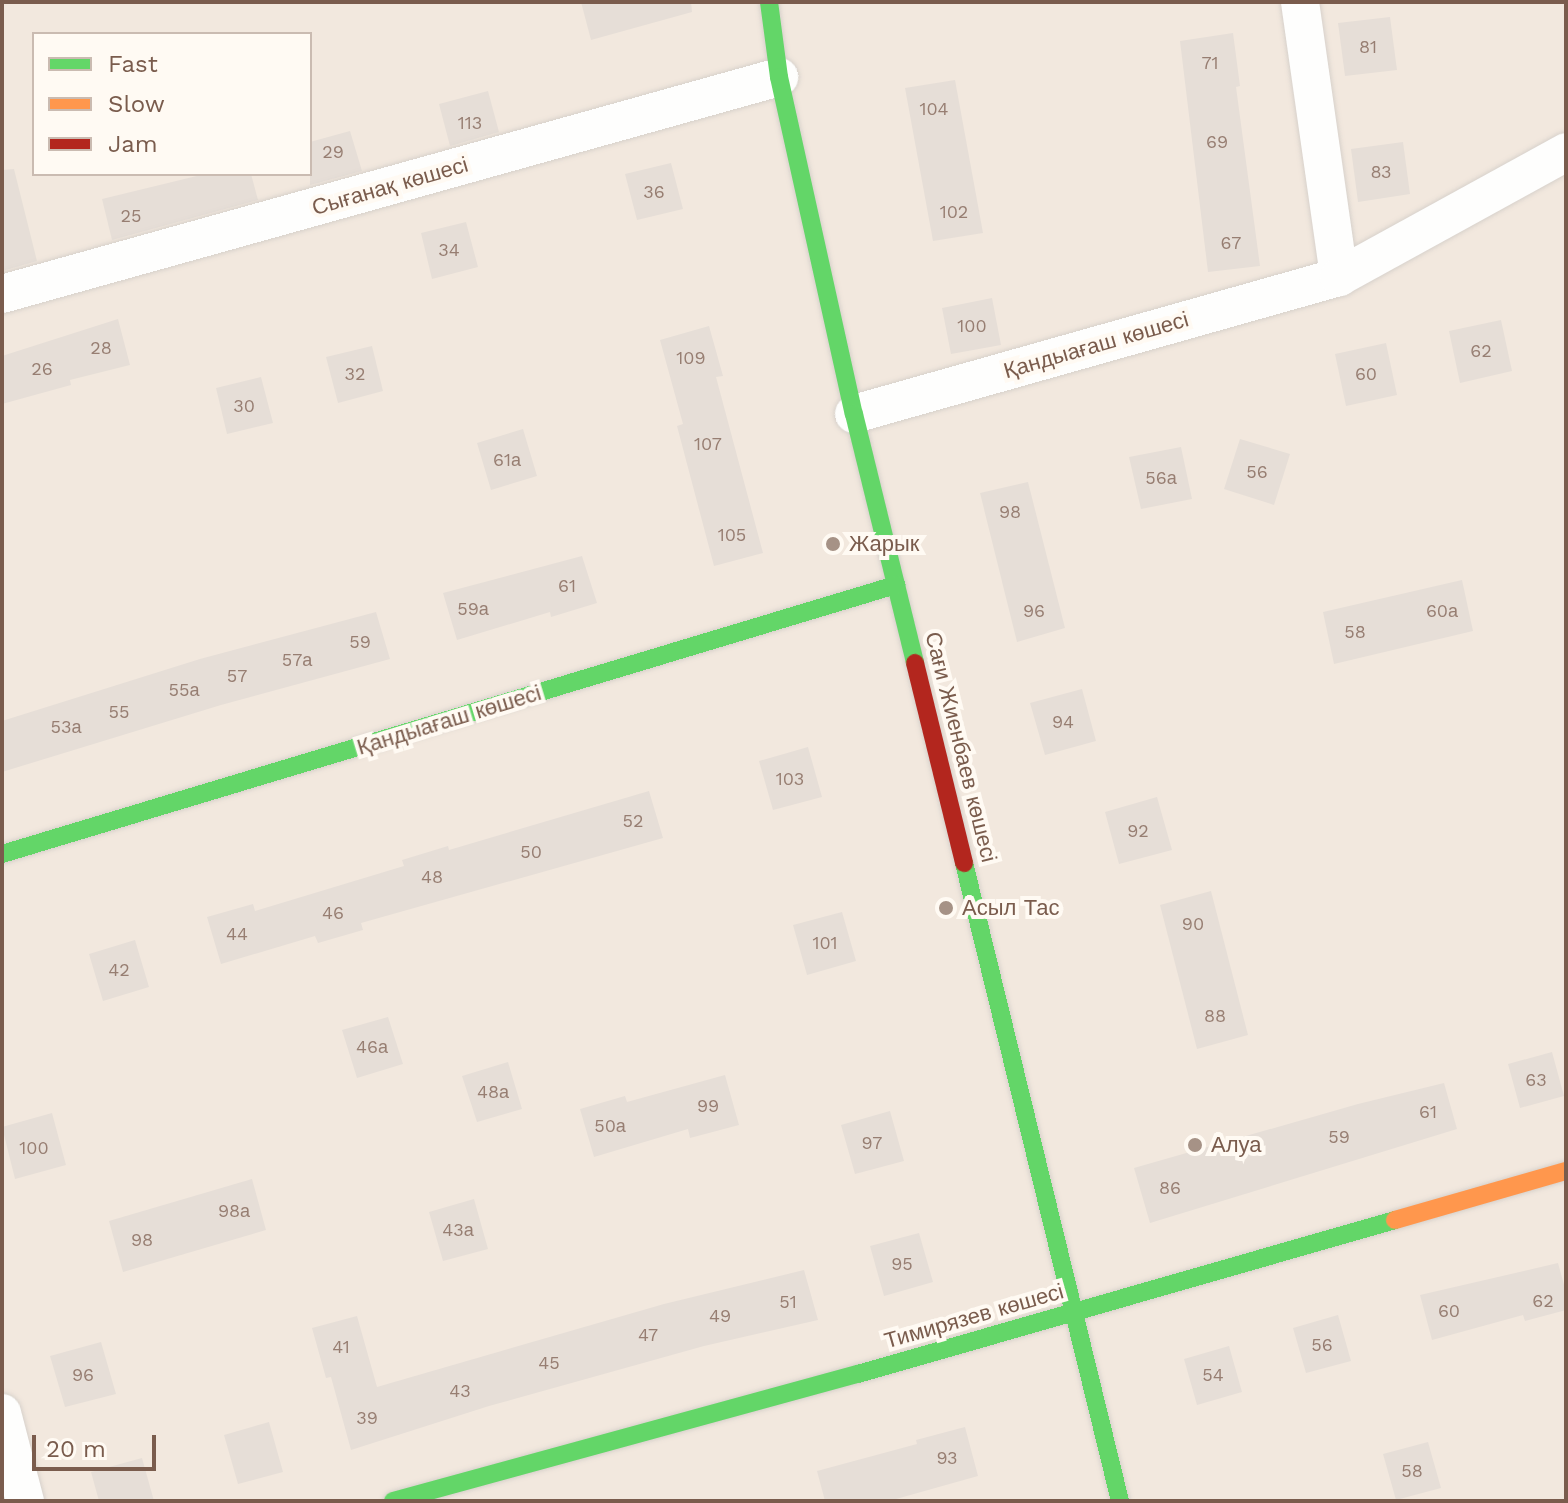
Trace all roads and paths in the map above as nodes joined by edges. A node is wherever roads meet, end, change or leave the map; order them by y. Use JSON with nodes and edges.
{"nodes":[{"id":1,"x":769,"y":2,"type":"edge"},
{"id":2,"x":1300,"y":2,"type":"edge"},
{"id":3,"x":779,"y":77,"type":"junction"},
{"id":4,"x":1566,"y":152,"type":"edge"},
{"id":5,"x":1339,"y":277,"type":"junction"},
{"id":6,"x":2,"y":294,"type":"edge"},
{"id":7,"x":854,"y":414,"type":"junction"},
{"id":8,"x":896,"y":585,"type":"junction"},
{"id":9,"x":2,"y":854,"type":"edge"},
{"id":10,"x":1566,"y":1171,"type":"edge"},
{"id":11,"x":1075,"y":1313,"type":"junction"},
{"id":12,"x":2,"y":1413,"type":"edge"},
{"id":13,"x":25,"y":1501,"type":"edge"},
{"id":14,"x":393,"y":1501,"type":"edge"},
{"id":15,"x":1120,"y":1501,"type":"edge"}],
"edges":[{"from":1,"to":3,"type":"street","name":"Сағи Жиенбаев көшесі"},
{"from":2,"to":5,"type":"street"},
{"from":3,"to":6,"type":"street","name":"Сығанақ көшесі"},
{"from":3,"to":7,"type":"street","name":"Сағи Жиенбаев көшесі"},
{"from":4,"to":5,"type":"street","name":"Қандыағаш көшесі"},
{"from":5,"to":7,"type":"street","name":"Қандыағаш көшесі"},
{"from":7,"to":8,"type":"street","name":"Сағи Жиенбаев көшесі"},
{"from":8,"to":9,"type":"street","name":"Қандыағаш көшесі"},
{"from":8,"to":11,"type":"street","name":"Сағи Жиенбаев көшесі"},
{"from":10,"to":11,"type":"street","name":"Тимирязев көшесі"},
{"from":11,"to":14,"type":"street","name":"Тимирязев көшесі"},
{"from":11,"to":15,"type":"street","name":"Сағи Жиенбаев көшесі"},
{"from":12,"to":13,"type":"street"}]}
